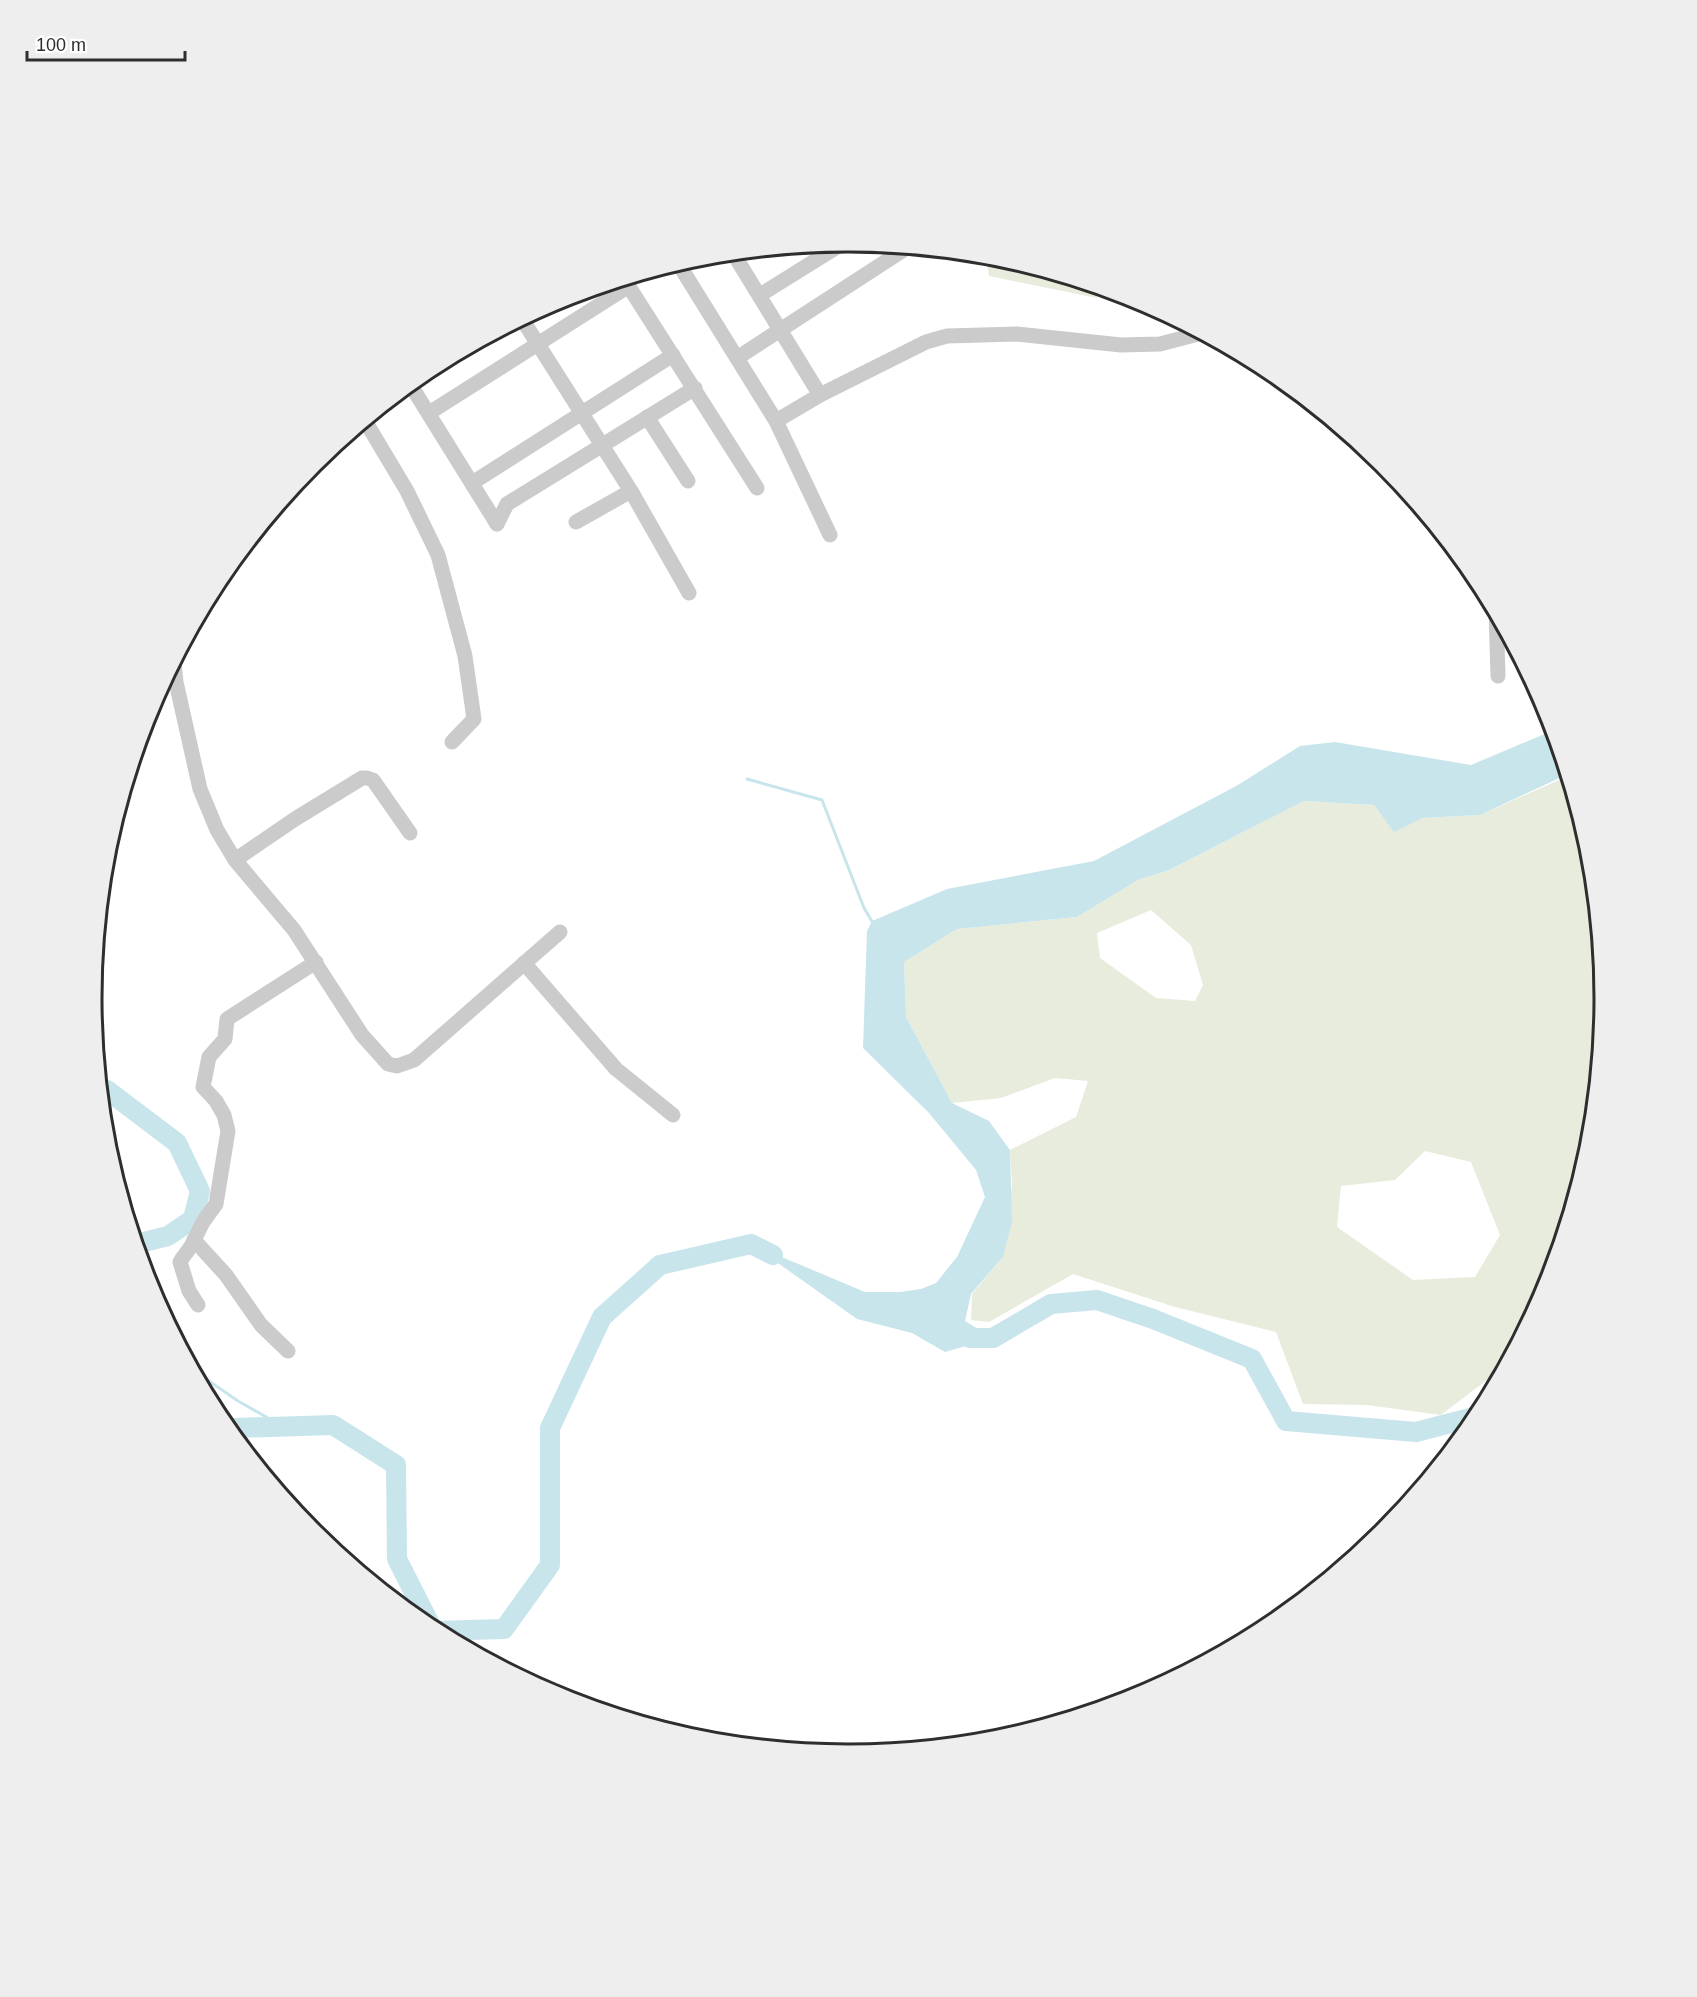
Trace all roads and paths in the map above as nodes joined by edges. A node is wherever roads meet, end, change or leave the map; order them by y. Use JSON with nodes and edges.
{"nodes":[{"id":1,"x":828,"y":253,"type":"edge"},
{"id":2,"x":896,"y":254,"type":"edge"},
{"id":3,"x":738,"y":260,"type":"edge"},
{"id":4,"x":683,"y":271,"type":"edge"},
{"id":5,"x":629,"y":286,"type":"edge"},
{"id":6,"x":618,"y":289,"type":"edge"},
{"id":7,"x":760,"y":296,"type":"junction"},
{"id":8,"x":526,"y":325,"type":"edge"},
{"id":9,"x":781,"y":330,"type":"junction"},
{"id":10,"x":1192,"y":336,"type":"edge"},
{"id":11,"x":537,"y":343,"type":"junction"},
{"id":12,"x":673,"y":355,"type":"junction"},
{"id":13,"x":737,"y":358,"type":"junction"},
{"id":14,"x":695,"y":388,"type":"junction"},
{"id":15,"x":415,"y":391,"type":"edge"},
{"id":16,"x":820,"y":394,"type":"junction"},
{"id":17,"x":429,"y":413,"type":"junction"},
{"id":18,"x":583,"y":414,"type":"junction"},
{"id":19,"x":647,"y":417,"type":"junction"},
{"id":20,"x":776,"y":421,"type":"junction"},
{"id":21,"x":368,"y":427,"type":"edge"},
{"id":22,"x":602,"y":445,"type":"junction"},
{"id":23,"x":688,"y":482,"type":"dead end"},
{"id":24,"x":472,"y":483,"type":"junction"},
{"id":25,"x":757,"y":488,"type":"dead end"},
{"id":26,"x":631,"y":491,"type":"junction"},
{"id":27,"x":576,"y":522,"type":"dead end"},
{"id":28,"x":830,"y":535,"type":"dead end"},
{"id":29,"x":689,"y":593,"type":"dead end"},
{"id":30,"x":1497,"y":628,"type":"edge"},
{"id":31,"x":175,"y":676,"type":"edge"},
{"id":32,"x":1498,"y":676,"type":"dead end"},
{"id":33,"x":452,"y":742,"type":"dead end"},
{"id":34,"x":410,"y":833,"type":"dead end"},
{"id":35,"x":235,"y":860,"type":"junction"},
{"id":36,"x":560,"y":932,"type":"dead end"},
{"id":37,"x":316,"y":962,"type":"junction"},
{"id":38,"x":524,"y":963,"type":"junction"},
{"id":39,"x":673,"y":1115,"type":"dead end"},
{"id":40,"x":194,"y":1240,"type":"junction"},
{"id":41,"x":198,"y":1305,"type":"dead end"},
{"id":42,"x":288,"y":1351,"type":"dead end"}],
"edges":[{"from":1,"to":7,"type":"street"},
{"from":2,"to":9,"type":"street"},
{"from":3,"to":7,"type":"street"},
{"from":4,"to":13,"type":"street"},
{"from":5,"to":12,"type":"street"},
{"from":6,"to":11,"type":"street"},
{"from":7,"to":9,"type":"street"},
{"from":8,"to":11,"type":"street"},
{"from":9,"to":13,"type":"street"},
{"from":9,"to":16,"type":"street"},
{"from":10,"to":16,"type":"street"},
{"from":11,"to":17,"type":"street"},
{"from":11,"to":18,"type":"street"},
{"from":12,"to":14,"type":"street"},
{"from":12,"to":18,"type":"street"},
{"from":13,"to":20,"type":"street"},
{"from":14,"to":19,"type":"street"},
{"from":14,"to":25,"type":"street"},
{"from":15,"to":17,"type":"street"},
{"from":16,"to":20,"type":"street"},
{"from":17,"to":24,"type":"street"},
{"from":18,"to":22,"type":"street"},
{"from":18,"to":24,"type":"street"},
{"from":19,"to":22,"type":"street"},
{"from":19,"to":23,"type":"street"},
{"from":20,"to":28,"type":"street"},
{"from":21,"to":33,"type":"street"},
{"from":22,"to":24,"type":"street"},
{"from":22,"to":26,"type":"street"},
{"from":26,"to":27,"type":"street"},
{"from":26,"to":29,"type":"street"},
{"from":30,"to":32,"type":"street"},
{"from":31,"to":35,"type":"street"},
{"from":34,"to":35,"type":"street"},
{"from":35,"to":37,"type":"street"},
{"from":36,"to":38,"type":"street"},
{"from":37,"to":38,"type":"street"},
{"from":37,"to":40,"type":"street"},
{"from":38,"to":39,"type":"street"},
{"from":40,"to":41,"type":"street"},
{"from":40,"to":42,"type":"street"}]}
